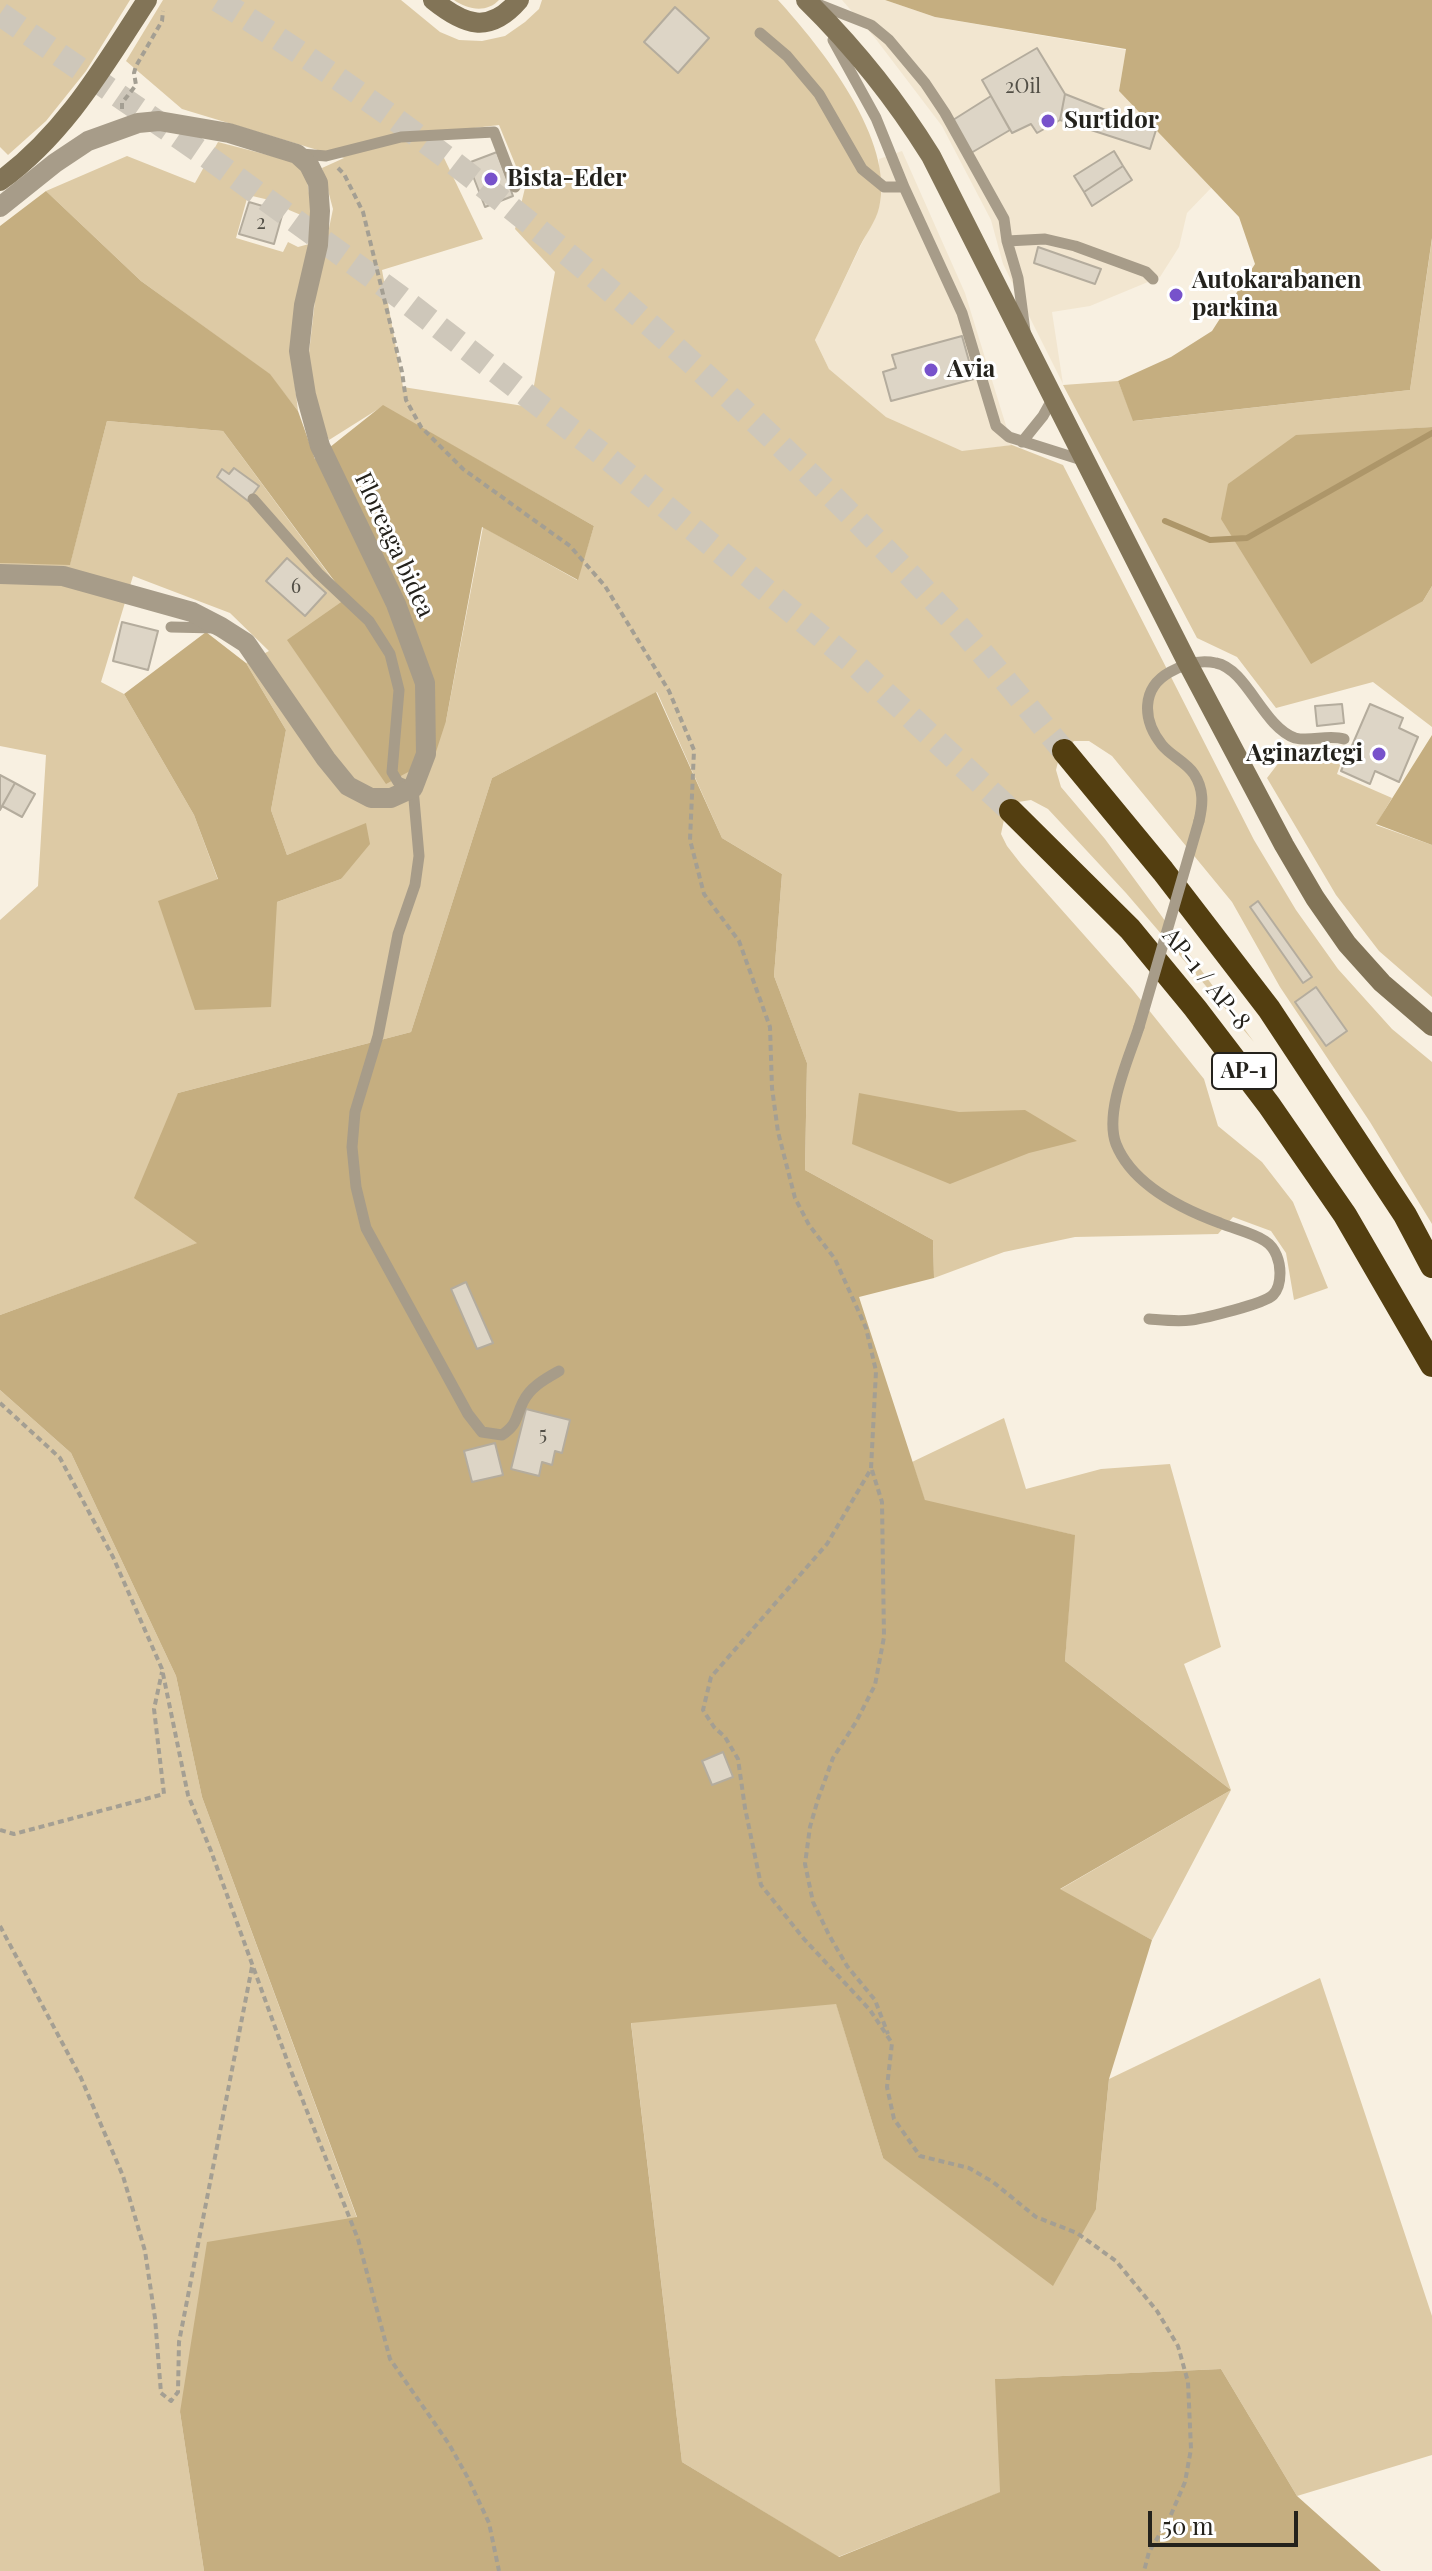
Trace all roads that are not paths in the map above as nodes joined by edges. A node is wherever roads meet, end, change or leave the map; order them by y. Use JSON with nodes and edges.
{"nodes":[{"id":1,"x":433,"y":0,"type":"edge"},
{"id":2,"x":519,"y":0,"type":"edge"},
{"id":3,"x":807,"y":0,"type":"edge"},
{"id":4,"x":154,"y":3,"type":"edge"},
{"id":5,"x":760,"y":33,"type":"dead end"},
{"id":6,"x":297,"y":154,"type":"junction"},
{"id":7,"x":0,"y":181,"type":"edge"},
{"id":8,"x":515,"y":187,"type":"dead end"},
{"id":9,"x":904,"y":187,"type":"junction"},
{"id":10,"x":0,"y":207,"type":"edge"},
{"id":11,"x":1007,"y":241,"type":"junction"},
{"id":12,"x":1153,"y":279,"type":"dead end"},
{"id":13,"x":1028,"y":351,"type":"junction"},
{"id":14,"x":1053,"y":398,"type":"junction"},
{"id":15,"x":1022,"y":442,"type":"junction"},
{"id":16,"x":1085,"y":461,"type":"junction"},
{"id":17,"x":253,"y":499,"type":"dead end"},
{"id":18,"x":0,"y":574,"type":"edge"},
{"id":19,"x":171,"y":627,"type":"dead end"},
{"id":20,"x":221,"y":627,"type":"junction"},
{"id":21,"x":1187,"y":662,"type":"junction"},
{"id":22,"x":1344,"y":739,"type":"dead end"},
{"id":23,"x":1064,"y":751,"type":"tunnel mouth"},
{"id":24,"x":413,"y":788,"type":"junction"},
{"id":25,"x":1011,"y":811,"type":"tunnel mouth"},
{"id":26,"x":1432,"y":1026,"type":"edge"},
{"id":27,"x":1432,"y":1266,"type":"edge"},
{"id":28,"x":1149,"y":1319,"type":"dead end"},
{"id":29,"x":1432,"y":1365,"type":"edge"},
{"id":30,"x":559,"y":1371,"type":"dead end"}],
"edges":[{"from":1,"to":2,"type":"main road"},
{"from":3,"to":9,"type":"lane"},
{"from":3,"to":11,"type":"lane"},
{"from":3,"to":13,"type":"main road"},
{"from":4,"to":7,"type":"main road"},
{"from":5,"to":9,"type":"lane"},
{"from":6,"to":8,"type":"lane"},
{"from":6,"to":10,"type":"street"},
{"from":6,"to":24,"type":"street","name":"Floreaga bidea"},
{"from":9,"to":15,"type":"lane"},
{"from":11,"to":12,"type":"lane"},
{"from":11,"to":13,"type":"lane"},
{"from":13,"to":14,"type":"main road"},
{"from":14,"to":15,"type":"lane"},
{"from":14,"to":16,"type":"main road"},
{"from":15,"to":16,"type":"lane"},
{"from":16,"to":21,"type":"main road"},
{"from":17,"to":24,"type":"lane"},
{"from":18,"to":20,"type":"street"},
{"from":19,"to":20,"type":"lane"},
{"from":20,"to":24,"type":"street"},
{"from":21,"to":22,"type":"lane"},
{"from":21,"to":26,"type":"main road"},
{"from":21,"to":28,"type":"lane","bridge":true},
{"from":23,"to":27,"type":"highway","name":"AP-1 / AP-8","number":"AP-1"},
{"from":24,"to":30,"type":"lane"},
{"from":25,"to":29,"type":"highway","name":"AP-1 / AP-8","number":"AP-1"}]}
